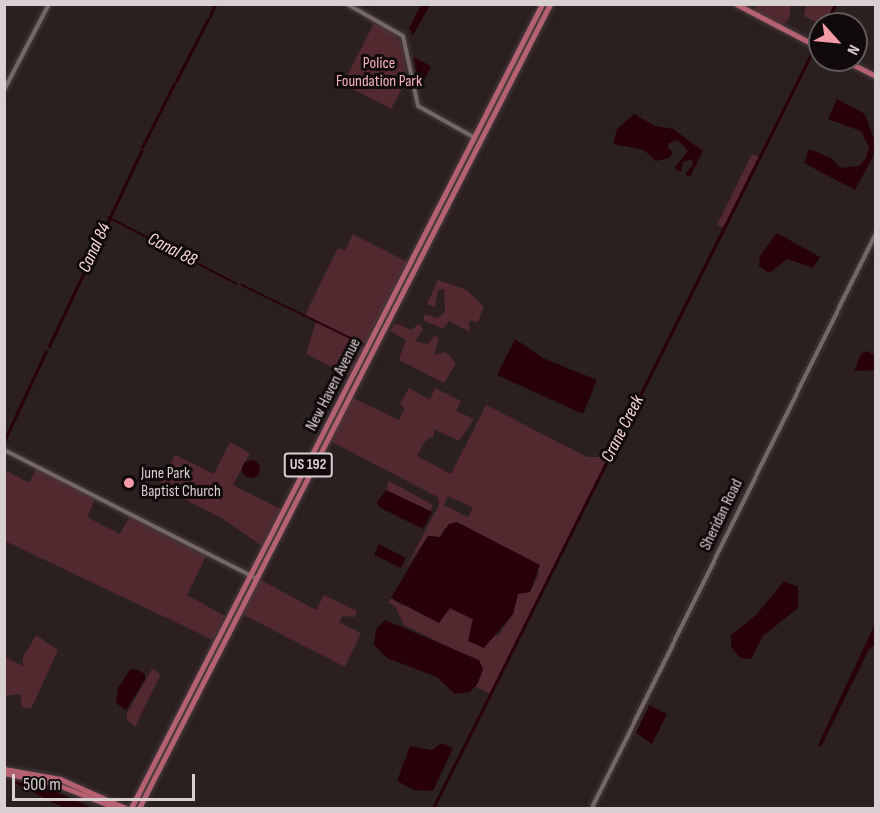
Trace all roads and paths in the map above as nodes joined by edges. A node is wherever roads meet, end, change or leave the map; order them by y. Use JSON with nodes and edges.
{"nodes":[{"id":1,"x":49,"y":4,"type":"edge"},
{"id":2,"x":347,"y":4,"type":"edge"},
{"id":3,"x":542,"y":4,"type":"edge"},
{"id":4,"x":550,"y":4,"type":"edge"},
{"id":5,"x":736,"y":4,"type":"edge"},
{"id":6,"x":535,"y":18,"type":"junction"},
{"id":7,"x":527,"y":33,"type":"junction"},
{"id":8,"x":536,"y":33,"type":"junction"},
{"id":9,"x":808,"y":42,"type":"edge"},
{"id":10,"x":529,"y":46,"type":"junction"},
{"id":11,"x":504,"y":80,"type":"junction"},
{"id":12,"x":509,"y":85,"type":"junction"},
{"id":13,"x":4,"y":90,"type":"edge"},
{"id":14,"x":484,"y":120,"type":"junction"},
{"id":15,"x":485,"y":133,"type":"junction"},
{"id":16,"x":475,"y":138,"type":"junction"},
{"id":17,"x":477,"y":149,"type":"junction"},
{"id":18,"x":464,"y":158,"type":"junction"},
{"id":19,"x":467,"y":170,"type":"junction"},
{"id":20,"x":452,"y":182,"type":"junction"},
{"id":21,"x":454,"y":195,"type":"junction"},
{"id":22,"x":427,"y":232,"type":"junction"},
{"id":23,"x":876,"y":233,"type":"edge"},
{"id":24,"x":432,"y":237,"type":"junction"},
{"id":25,"x":415,"y":255,"type":"junction"},
{"id":26,"x":411,"y":264,"type":"junction"},
{"id":27,"x":417,"y":267,"type":"junction"},
{"id":28,"x":412,"y":277,"type":"junction"},
{"id":29,"x":382,"y":320,"type":"junction"},
{"id":30,"x":378,"y":329,"type":"junction"},
{"id":31,"x":384,"y":332,"type":"junction"},
{"id":32,"x":380,"y":340,"type":"junction"},
{"id":33,"x":335,"y":412,"type":"junction"},
{"id":34,"x":337,"y":425,"type":"junction"},
{"id":35,"x":318,"y":445,"type":"junction"},
{"id":36,"x":4,"y":450,"type":"edge"},
{"id":37,"x":319,"y":459,"type":"junction"},
{"id":38,"x":302,"y":477,"type":"junction"},
{"id":39,"x":296,"y":489,"type":"junction"},
{"id":40,"x":300,"y":497,"type":"junction"},
{"id":41,"x":290,"y":515,"type":"junction"},
{"id":42,"x":251,"y":576,"type":"junction"},
{"id":43,"x":257,"y":579,"type":"junction"},
{"id":44,"x":237,"y":603,"type":"junction"},
{"id":45,"x":239,"y":615,"type":"junction"},
{"id":46,"x":205,"y":665,"type":"junction"},
{"id":47,"x":199,"y":676,"type":"junction"},
{"id":48,"x":206,"y":679,"type":"junction"},
{"id":49,"x":201,"y":688,"type":"junction"},
{"id":50,"x":179,"y":716,"type":"junction"},
{"id":51,"x":173,"y":726,"type":"junction"},
{"id":52,"x":182,"y":727,"type":"junction"},
{"id":53,"x":177,"y":735,"type":"junction"},
{"id":54,"x":163,"y":747,"type":"junction"},
{"id":55,"x":158,"y":756,"type":"junction"},
{"id":56,"x":165,"y":759,"type":"junction"},
{"id":57,"x":160,"y":769,"type":"junction"},
{"id":58,"x":4,"y":771,"type":"edge"},
{"id":59,"x":116,"y":808,"type":"edge"},
{"id":60,"x":125,"y":808,"type":"edge"},
{"id":61,"x":131,"y":808,"type":"edge"},
{"id":62,"x":139,"y":808,"type":"edge"},
{"id":63,"x":592,"y":808,"type":"edge"}],
"edges":[{"from":1,"to":13,"type":"street"},
{"from":2,"to":16,"type":"street"},
{"from":3,"to":6,"type":"main road","name":"New Haven Avenue","number":"US 192"},
{"from":4,"to":8,"type":"main road","name":"New Haven Avenue","number":"US 192"},
{"from":5,"to":9,"type":"main road"},
{"from":6,"to":7,"type":"main road","name":"New Haven Avenue","number":"US 192"},
{"from":6,"to":8,"type":"main road"},
{"from":7,"to":10,"type":"main road"},
{"from":7,"to":11,"type":"main road","name":"New Haven Avenue","number":"US 192"},
{"from":8,"to":10,"type":"main road","name":"New Haven Avenue","number":"US 192"},
{"from":10,"to":12,"type":"main road","name":"New Haven Avenue","number":"US 192"},
{"from":11,"to":12,"type":"main road"},
{"from":11,"to":14,"type":"main road","name":"New Haven Avenue","number":"US 192"},
{"from":12,"to":15,"type":"main road","name":"New Haven Avenue","number":"US 192"},
{"from":14,"to":15,"type":"main road"},
{"from":14,"to":16,"type":"main road","name":"New Haven Avenue","number":"US 192"},
{"from":15,"to":17,"type":"main road","name":"New Haven Avenue","number":"US 192"},
{"from":16,"to":17,"type":"main road"},
{"from":16,"to":18,"type":"main road","name":"New Haven Avenue","number":"US 192"},
{"from":17,"to":19,"type":"main road","name":"New Haven Avenue","number":"US 192"},
{"from":18,"to":19,"type":"main road"},
{"from":18,"to":20,"type":"main road","name":"New Haven Avenue","number":"US 192"},
{"from":19,"to":21,"type":"main road","name":"New Haven Avenue","number":"US 192"},
{"from":20,"to":21,"type":"main road"},
{"from":20,"to":22,"type":"main road","name":"New Haven Avenue","number":"US 192"},
{"from":21,"to":24,"type":"main road","name":"New Haven Avenue","number":"US 192"},
{"from":22,"to":24,"type":"main road"},
{"from":22,"to":25,"type":"main road","name":"New Haven Avenue","number":"US 192"},
{"from":23,"to":63,"type":"street","name":"Sheridan Road"},
{"from":24,"to":27,"type":"main road","name":"New Haven Avenue","number":"US 192"},
{"from":25,"to":26,"type":"main road","name":"New Haven Avenue","number":"US 192"},
{"from":25,"to":27,"type":"main road"},
{"from":26,"to":28,"type":"main road"},
{"from":26,"to":29,"type":"main road","name":"New Haven Avenue","number":"US 192"},
{"from":27,"to":28,"type":"main road","name":"New Haven Avenue","number":"US 192"},
{"from":28,"to":31,"type":"main road","name":"New Haven Avenue","number":"US 192"},
{"from":29,"to":30,"type":"main road","name":"New Haven Avenue","number":"US 192"},
{"from":29,"to":31,"type":"main road"},
{"from":30,"to":32,"type":"main road"},
{"from":30,"to":33,"type":"main road","name":"New Haven Avenue","number":"US 192"},
{"from":31,"to":32,"type":"main road","name":"New Haven Avenue","number":"US 192"},
{"from":32,"to":34,"type":"main road","name":"New Haven Avenue","number":"US 192"},
{"from":33,"to":34,"type":"main road"},
{"from":33,"to":35,"type":"main road","name":"New Haven Avenue","number":"US 192"},
{"from":34,"to":37,"type":"main road","name":"New Haven Avenue","number":"US 192"},
{"from":35,"to":37,"type":"main road"},
{"from":35,"to":38,"type":"main road","name":"New Haven Avenue","number":"US 192"},
{"from":36,"to":42,"type":"street"},
{"from":37,"to":40,"type":"main road","name":"New Haven Avenue","number":"US 192"},
{"from":38,"to":39,"type":"main road","name":"New Haven Avenue","number":"US 192"},
{"from":38,"to":40,"type":"main road"},
{"from":39,"to":41,"type":"main road"},
{"from":39,"to":42,"type":"main road","name":"New Haven Avenue","number":"US 192"},
{"from":40,"to":41,"type":"main road","name":"New Haven Avenue","number":"US 192"},
{"from":41,"to":43,"type":"main road","name":"New Haven Avenue","number":"US 192"},
{"from":42,"to":43,"type":"street"},
{"from":42,"to":44,"type":"main road","name":"New Haven Avenue","number":"US 192"},
{"from":43,"to":45,"type":"main road","name":"New Haven Avenue","number":"US 192"},
{"from":44,"to":45,"type":"main road"},
{"from":44,"to":46,"type":"main road","name":"New Haven Avenue","number":"US 192"},
{"from":45,"to":48,"type":"main road","name":"New Haven Avenue","number":"US 192"},
{"from":46,"to":47,"type":"main road","name":"New Haven Avenue","number":"US 192"},
{"from":46,"to":48,"type":"main road"},
{"from":47,"to":49,"type":"main road"},
{"from":47,"to":50,"type":"main road","name":"New Haven Avenue","number":"US 192"},
{"from":48,"to":49,"type":"main road","name":"New Haven Avenue","number":"US 192"},
{"from":49,"to":52,"type":"main road","name":"New Haven Avenue","number":"US 192"},
{"from":50,"to":51,"type":"main road","name":"New Haven Avenue","number":"US 192"},
{"from":50,"to":52,"type":"main road"},
{"from":51,"to":53,"type":"main road"},
{"from":51,"to":54,"type":"main road","name":"New Haven Avenue","number":"US 192"},
{"from":52,"to":53,"type":"main road","name":"New Haven Avenue","number":"US 192"},
{"from":53,"to":56,"type":"main road","name":"New Haven Avenue","number":"US 192"},
{"from":54,"to":55,"type":"main road","name":"New Haven Avenue","number":"US 192"},
{"from":54,"to":56,"type":"main road"},
{"from":55,"to":57,"type":"main road"},
{"from":55,"to":61,"type":"main road","name":"New Haven Avenue","number":"US 192"},
{"from":56,"to":57,"type":"main road","name":"New Haven Avenue","number":"US 192"},
{"from":57,"to":62,"type":"main road","name":"New Haven Avenue","number":"US 192"},
{"from":58,"to":59,"type":"main road"},
{"from":58,"to":60,"type":"main road"}]}
